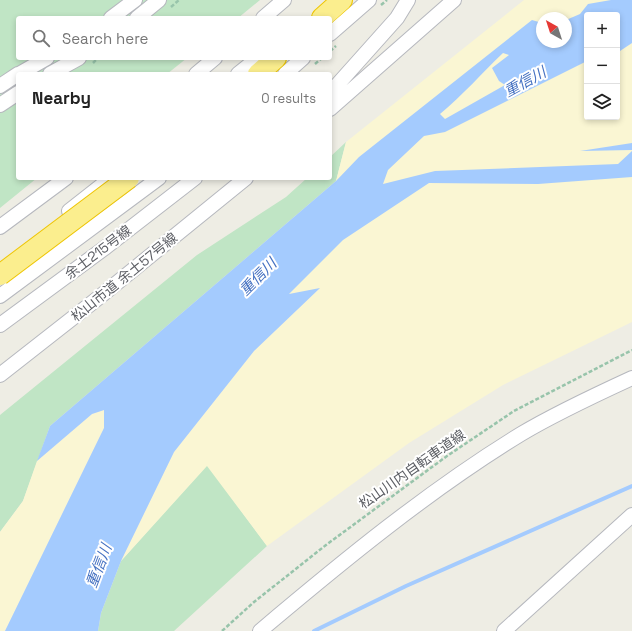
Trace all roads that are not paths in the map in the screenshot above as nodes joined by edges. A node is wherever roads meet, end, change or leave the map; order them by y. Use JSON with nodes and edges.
{"nodes":[{"id":1,"x":135,"y":0,"type":"edge"},
{"id":2,"x":159,"y":0,"type":"edge"},
{"id":3,"x":284,"y":0,"type":"edge"},
{"id":4,"x":342,"y":0,"type":"edge"},
{"id":5,"x":369,"y":0,"type":"edge"},
{"id":6,"x":408,"y":0,"type":"edge"},
{"id":7,"x":454,"y":0,"type":"edge"},
{"id":8,"x":114,"y":16,"type":"edge"},
{"id":9,"x":139,"y":16,"type":"edge"},
{"id":10,"x":266,"y":16,"type":"edge"},
{"id":11,"x":324,"y":16,"type":"edge"},
{"id":12,"x":332,"y":32,"type":"edge"},
{"id":13,"x":43,"y":60,"type":"edge"},
{"id":14,"x":75,"y":60,"type":"edge"},
{"id":15,"x":213,"y":60,"type":"edge"},
{"id":16,"x":256,"y":60,"type":"edge"},
{"id":17,"x":274,"y":60,"type":"edge"},
{"id":18,"x":301,"y":60,"type":"edge"},
{"id":19,"x":22,"y":72,"type":"edge"},
{"id":20,"x":54,"y":72,"type":"edge"},
{"id":21,"x":198,"y":72,"type":"edge"},
{"id":22,"x":240,"y":72,"type":"edge"},
{"id":23,"x":260,"y":72,"type":"edge"},
{"id":24,"x":287,"y":72,"type":"edge"},
{"id":25,"x":16,"y":75,"type":"edge"},
{"id":26,"x":0,"y":86,"type":"edge"},
{"id":27,"x":332,"y":91,"type":"edge"},
{"id":28,"x":16,"y":94,"type":"edge"},
{"id":29,"x":0,"y":105,"type":"edge"},
{"id":30,"x":332,"y":107,"type":"edge"},
{"id":31,"x":63,"y":180,"type":"edge"},
{"id":32,"x":109,"y":180,"type":"edge"},
{"id":33,"x":126,"y":180,"type":"edge"},
{"id":34,"x":156,"y":180,"type":"edge"},
{"id":35,"x":192,"y":180,"type":"edge"},
{"id":36,"x":244,"y":180,"type":"edge"},
{"id":37,"x":0,"y":227,"type":"edge"},
{"id":38,"x":0,"y":275,"type":"edge"},
{"id":39,"x":0,"y":283,"type":"edge"},
{"id":40,"x":0,"y":296,"type":"edge"},
{"id":41,"x":0,"y":325,"type":"edge"},
{"id":42,"x":0,"y":375,"type":"edge"},
{"id":43,"x":632,"y":378,"type":"edge"},
{"id":44,"x":632,"y":515,"type":"edge"},
{"id":45,"x":260,"y":631,"type":"edge"},
{"id":46,"x":504,"y":631,"type":"edge"}],
"edges":[{"from":1,"to":8,"type":"street"},
{"from":2,"to":9,"type":"street"},
{"from":3,"to":10,"type":"street"},
{"from":4,"to":11,"type":"highway"},
{"from":5,"to":12,"type":"street"},
{"from":6,"to":27,"type":"street"},
{"from":7,"to":30,"type":"street"},
{"from":13,"to":19,"type":"street"},
{"from":14,"to":20,"type":"street"},
{"from":15,"to":21,"type":"street"},
{"from":16,"to":22,"type":"street"},
{"from":17,"to":23,"type":"highway"},
{"from":18,"to":24,"type":"street"},
{"from":25,"to":26,"type":"street"},
{"from":28,"to":29,"type":"street"},
{"from":31,"to":37,"type":"street"},
{"from":32,"to":39,"type":"street"},
{"from":33,"to":38,"type":"highway","bridge":true},
{"from":34,"to":40,"type":"street"},
{"from":35,"to":41,"type":"street","name":"余土215号線"},
{"from":36,"to":42,"type":"street","name":"松山市道 余土57号線"},
{"from":43,"to":45,"type":"street"},
{"from":44,"to":46,"type":"street"}]}
